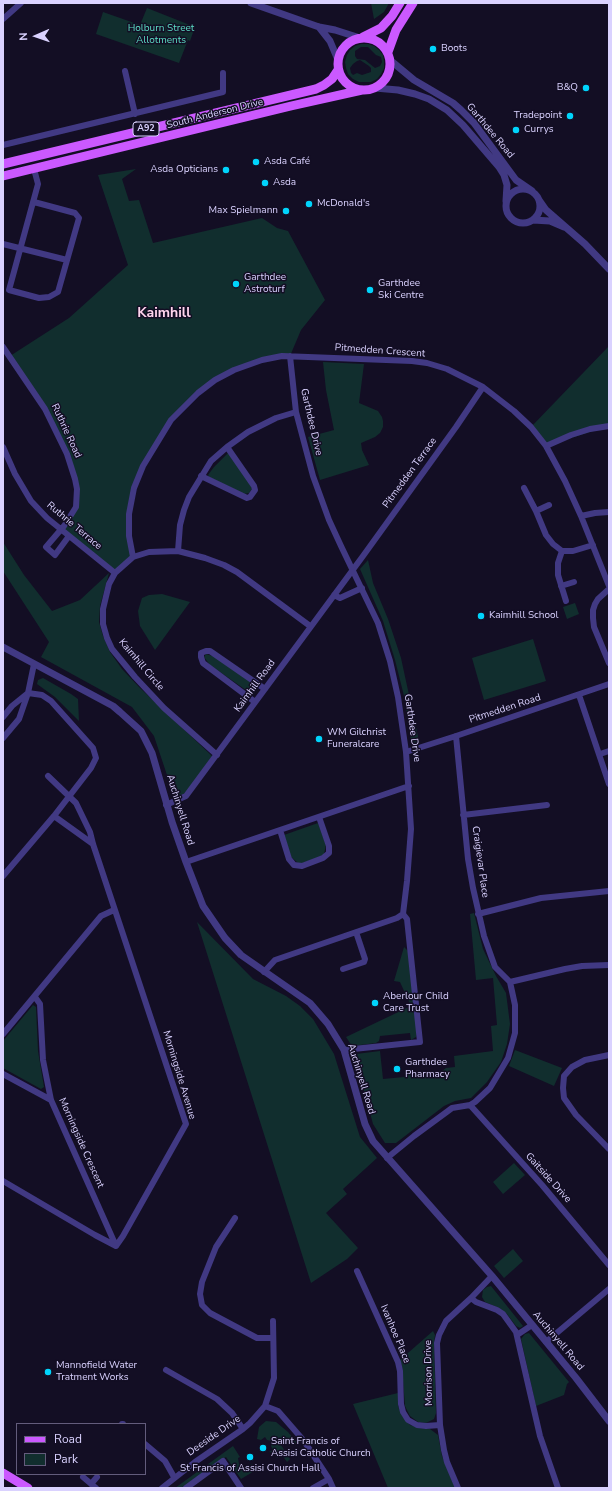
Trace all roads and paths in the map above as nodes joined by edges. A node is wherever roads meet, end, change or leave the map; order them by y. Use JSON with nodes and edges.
{"nodes":[{"id":1,"x":21,"y":3,"type":"edge"},
{"id":2,"x":252,"y":3,"type":"edge"},
{"id":3,"x":400,"y":3,"type":"edge"},
{"id":4,"x":413,"y":3,"type":"edge"},
{"id":5,"x":395,"y":8,"type":"edge"},
{"id":6,"x":3,"y":19,"type":"edge"},
{"id":7,"x":319,"y":27,"type":"junction"},
{"id":8,"x":362,"y":38,"type":"junction"},
{"id":9,"x":389,"y":56,"type":"junction"},
{"id":10,"x":338,"y":60,"type":"junction"},
{"id":11,"x":338,"y":70,"type":"junction"},
{"id":12,"x":124,"y":71,"type":"dead end"},
{"id":13,"x":223,"y":74,"type":"dead end"},
{"id":14,"x":375,"y":88,"type":"junction"},
{"id":15,"x":362,"y":90,"type":"junction"},
{"id":16,"x":135,"y":114,"type":"junction"},
{"id":17,"x":3,"y":145,"type":"edge"},
{"id":18,"x":3,"y":164,"type":"edge"},
{"id":19,"x":34,"y":169,"type":"junction"},
{"id":20,"x":3,"y":176,"type":"edge"},
{"id":21,"x":532,"y":191,"type":"junction"},
{"id":22,"x":539,"y":200,"type":"junction"},
{"id":23,"x":506,"y":201,"type":"junction"},
{"id":24,"x":34,"y":202,"type":"junction"},
{"id":25,"x":533,"y":220,"type":"junction"},
{"id":26,"x":567,"y":229,"type":"junction"},
{"id":27,"x":3,"y":244,"type":"edge"},
{"id":28,"x":21,"y":248,"type":"junction"},
{"id":29,"x":67,"y":260,"type":"junction"},
{"id":30,"x":608,"y":267,"type":"edge"},
{"id":31,"x":3,"y":347,"type":"edge"},
{"id":32,"x":290,"y":356,"type":"junction"},
{"id":33,"x":483,"y":387,"type":"junction"},
{"id":34,"x":296,"y":412,"type":"junction"},
{"id":35,"x":609,"y":426,"type":"edge"},
{"id":36,"x":546,"y":446,"type":"junction"},
{"id":37,"x":3,"y":447,"type":"edge"},
{"id":38,"x":227,"y":447,"type":"junction"},
{"id":39,"x":201,"y":476,"type":"junction"},
{"id":40,"x":524,"y":488,"type":"dead end"},
{"id":41,"x":549,"y":505,"type":"dead end"},
{"id":42,"x":536,"y":510,"type":"junction"},
{"id":43,"x":609,"y":512,"type":"edge"},
{"id":44,"x":581,"y":516,"type":"junction"},
{"id":45,"x":60,"y":529,"type":"junction"},
{"id":46,"x":69,"y":536,"type":"junction"},
{"id":47,"x":593,"y":545,"type":"junction"},
{"id":48,"x":178,"y":551,"type":"junction"},
{"id":49,"x":562,"y":551,"type":"junction"},
{"id":50,"x":133,"y":557,"type":"junction"},
{"id":51,"x":352,"y":569,"type":"junction"},
{"id":52,"x":115,"y":572,"type":"junction"},
{"id":53,"x":574,"y":582,"type":"dead end"},
{"id":54,"x":561,"y":586,"type":"junction"},
{"id":55,"x":609,"y":586,"type":"edge"},
{"id":56,"x":362,"y":588,"type":"junction"},
{"id":57,"x":609,"y":589,"type":"edge"},
{"id":58,"x":334,"y":595,"type":"junction"},
{"id":59,"x":566,"y":601,"type":"dead end"},
{"id":60,"x":310,"y":626,"type":"junction"},
{"id":61,"x":3,"y":647,"type":"edge"},
{"id":62,"x":609,"y":663,"type":"edge"},
{"id":63,"x":34,"y":664,"type":"junction"},
{"id":64,"x":609,"y":684,"type":"edge"},
{"id":65,"x":265,"y":689,"type":"junction"},
{"id":66,"x":28,"y":693,"type":"junction"},
{"id":67,"x":580,"y":695,"type":"junction"},
{"id":68,"x":255,"y":702,"type":"junction"},
{"id":69,"x":3,"y":717,"type":"edge"},
{"id":70,"x":456,"y":736,"type":"junction"},
{"id":71,"x":3,"y":738,"type":"edge"},
{"id":72,"x":609,"y":751,"type":"edge"},
{"id":73,"x":406,"y":752,"type":"junction"},
{"id":74,"x":600,"y":754,"type":"junction"},
{"id":75,"x":217,"y":755,"type":"junction"},
{"id":76,"x":48,"y":776,"type":"dead end"},
{"id":77,"x":609,"y":784,"type":"edge"},
{"id":78,"x":409,"y":786,"type":"junction"},
{"id":79,"x":70,"y":795,"type":"junction"},
{"id":80,"x":166,"y":805,"type":"junction"},
{"id":81,"x":547,"y":805,"type":"dead end"},
{"id":82,"x":463,"y":815,"type":"junction"},
{"id":83,"x":54,"y":816,"type":"junction"},
{"id":84,"x":319,"y":817,"type":"junction"},
{"id":85,"x":280,"y":830,"type":"junction"},
{"id":86,"x":93,"y":844,"type":"junction"},
{"id":87,"x":186,"y":862,"type":"junction"},
{"id":88,"x":3,"y":876,"type":"edge"},
{"id":89,"x":609,"y":891,"type":"edge"},
{"id":90,"x":114,"y":910,"type":"junction"},
{"id":91,"x":403,"y":914,"type":"junction"},
{"id":92,"x":478,"y":914,"type":"junction"},
{"id":93,"x":356,"y":932,"type":"junction"},
{"id":94,"x":609,"y":965,"type":"edge"},
{"id":95,"x":343,"y":969,"type":"dead end"},
{"id":96,"x":264,"y":972,"type":"junction"},
{"id":97,"x":510,"y":982,"type":"junction"},
{"id":98,"x":35,"y":997,"type":"junction"},
{"id":99,"x":3,"y":1034,"type":"edge"},
{"id":100,"x":344,"y":1050,"type":"junction"},
{"id":101,"x":609,"y":1055,"type":"edge"},
{"id":102,"x":3,"y":1074,"type":"edge"},
{"id":103,"x":51,"y":1100,"type":"junction"},
{"id":104,"x":470,"y":1105,"type":"junction"},
{"id":105,"x":609,"y":1149,"type":"edge"},
{"id":106,"x":387,"y":1158,"type":"junction"},
{"id":107,"x":3,"y":1181,"type":"edge"},
{"id":108,"x":235,"y":1218,"type":"dead end"},
{"id":109,"x":116,"y":1246,"type":"junction"},
{"id":110,"x":609,"y":1265,"type":"edge"},
{"id":111,"x":357,"y":1271,"type":"dead end"},
{"id":112,"x":492,"y":1276,"type":"junction"},
{"id":113,"x":609,"y":1289,"type":"edge"},
{"id":114,"x":472,"y":1298,"type":"junction"},
{"id":115,"x":273,"y":1321,"type":"dead end"},
{"id":116,"x":532,"y":1325,"type":"junction"},
{"id":117,"x":517,"y":1335,"type":"junction"},
{"id":118,"x":273,"y":1338,"type":"junction"},
{"id":119,"x":546,"y":1342,"type":"junction"},
{"id":120,"x":166,"y":1370,"type":"dead end"},
{"id":121,"x":265,"y":1406,"type":"junction"},
{"id":122,"x":609,"y":1421,"type":"edge"},
{"id":123,"x":440,"y":1425,"type":"junction"},
{"id":124,"x":243,"y":1429,"type":"junction"},
{"id":125,"x":146,"y":1445,"type":"edge"},
{"id":126,"x":3,"y":1473,"type":"edge"},
{"id":127,"x":83,"y":1477,"type":"dead end"},
{"id":128,"x":97,"y":1477,"type":"dead end"},
{"id":129,"x":174,"y":1477,"type":"junction"},
{"id":130,"x":329,"y":1479,"type":"junction"},
{"id":131,"x":93,"y":1486,"type":"edge"},
{"id":132,"x":28,"y":1488,"type":"edge"},
{"id":133,"x":162,"y":1488,"type":"edge"},
{"id":134,"x":186,"y":1488,"type":"edge"},
{"id":135,"x":241,"y":1488,"type":"edge"},
{"id":136,"x":313,"y":1488,"type":"edge"},
{"id":137,"x":333,"y":1488,"type":"edge"},
{"id":138,"x":458,"y":1488,"type":"edge"},
{"id":139,"x":558,"y":1488,"type":"edge"}],
"edges":[{"from":1,"to":6,"type":"street"},
{"from":2,"to":7,"type":"street"},
{"from":3,"to":5,"type":"main road"},
{"from":4,"to":9,"type":"main road"},
{"from":5,"to":8,"type":"main road"},
{"from":7,"to":8,"type":"street"},
{"from":7,"to":10,"type":"street"},
{"from":8,"to":9,"type":"main road"},
{"from":8,"to":10,"type":"main road"},
{"from":9,"to":14,"type":"main road"},
{"from":9,"to":21,"type":"street","name":"Garthdee Road"},
{"from":10,"to":11,"type":"main road"},
{"from":11,"to":15,"type":"main road"},
{"from":11,"to":18,"type":"main road","name":"South Anderson Drive","number":"A92"},
{"from":12,"to":16,"type":"street"},
{"from":13,"to":16,"type":"street","name":"South Anderson Drive"},
{"from":14,"to":15,"type":"main road","number":"A92"},
{"from":14,"to":23,"type":"street","name":"Garthdee Road"},
{"from":15,"to":19,"type":"main road","name":"South Anderson Drive","number":"A92"},
{"from":16,"to":17,"type":"street","name":"South Anderson Drive"},
{"from":19,"to":20,"type":"main road","name":"South Anderson Drive","number":"A92"},
{"from":19,"to":24,"type":"street"},
{"from":21,"to":22,"type":"street"},
{"from":21,"to":23,"type":"street"},
{"from":22,"to":25,"type":"street"},
{"from":22,"to":26,"type":"street"},
{"from":23,"to":25,"type":"street"},
{"from":24,"to":28,"type":"street"},
{"from":24,"to":29,"type":"street"},
{"from":25,"to":26,"type":"street"},
{"from":26,"to":30,"type":"street"},
{"from":27,"to":28,"type":"street"},
{"from":28,"to":29,"type":"street"},
{"from":28,"to":29,"type":"street"},
{"from":31,"to":45,"type":"street","name":"Ruthrie Road"},
{"from":32,"to":33,"type":"street","name":"Pitmedden Crescent"},
{"from":32,"to":34,"type":"street","name":"Garthdee Drive"},
{"from":32,"to":50,"type":"street","name":"Pitmedden Crescent"},
{"from":33,"to":36,"type":"street","name":"Pitmedden Crescent"},
{"from":33,"to":51,"type":"street","name":"Pitmedden Terrace"},
{"from":34,"to":38,"type":"street"},
{"from":34,"to":51,"type":"street","name":"Garthdee Drive"},
{"from":35,"to":36,"type":"street"},
{"from":36,"to":44,"type":"street","name":"Pitmedden Crescent"},
{"from":37,"to":45,"type":"street","name":"Ruthrie Terrace"},
{"from":38,"to":39,"type":"street"},
{"from":38,"to":39,"type":"street"},
{"from":39,"to":48,"type":"street"},
{"from":40,"to":42,"type":"street"},
{"from":41,"to":42,"type":"street"},
{"from":42,"to":49,"type":"street"},
{"from":43,"to":44,"type":"street"},
{"from":44,"to":47,"type":"street","name":"Pitmedden Crescent"},
{"from":45,"to":46,"type":"street","name":"Ruthrie Terrace"},
{"from":45,"to":46,"type":"street","name":"Ruthrie Road"},
{"from":46,"to":52,"type":"street","name":"Ruthrie Terrace"},
{"from":47,"to":49,"type":"street"},
{"from":47,"to":55,"type":"street","name":"Pitmedden Crescent"},
{"from":48,"to":50,"type":"street"},
{"from":48,"to":60,"type":"street"},
{"from":49,"to":54,"type":"street"},
{"from":50,"to":52,"type":"street"},
{"from":51,"to":56,"type":"street","name":"Garthdee Drive"},
{"from":51,"to":58,"type":"street","name":"Kaimhill Road"},
{"from":52,"to":75,"type":"street","name":"Kaimhill Circle"},
{"from":53,"to":54,"type":"street"},
{"from":54,"to":59,"type":"street"},
{"from":56,"to":58,"type":"street"},
{"from":56,"to":73,"type":"street","name":"Garthdee Drive"},
{"from":57,"to":62,"type":"street"},
{"from":58,"to":60,"type":"street","name":"Kaimhill Road"},
{"from":60,"to":65,"type":"street","name":"Kaimhill Road"},
{"from":61,"to":63,"type":"street","name":"Auchinyell Road"},
{"from":63,"to":66,"type":"street"},
{"from":63,"to":80,"type":"street","name":"Auchinyell Road"},
{"from":64,"to":67,"type":"street","name":"Pitmedden Road"},
{"from":65,"to":68,"type":"street","name":"Kaimhill Road"},
{"from":65,"to":68,"type":"street"},
{"from":66,"to":69,"type":"street"},
{"from":66,"to":71,"type":"street"},
{"from":66,"to":79,"type":"street"},
{"from":67,"to":70,"type":"street","name":"Pitmedden Road"},
{"from":67,"to":74,"type":"street"},
{"from":68,"to":75,"type":"street","name":"Kaimhill Road"},
{"from":70,"to":73,"type":"street","name":"Pitmedden Road"},
{"from":70,"to":82,"type":"street","name":"Craigievar Place"},
{"from":72,"to":74,"type":"street"},
{"from":73,"to":78,"type":"street","name":"Garthdee Drive"},
{"from":74,"to":77,"type":"street"},
{"from":75,"to":80,"type":"street","name":"Kaimhill Road"},
{"from":76,"to":79,"type":"street","name":"Morningside Avenue"},
{"from":78,"to":84,"type":"street"},
{"from":78,"to":91,"type":"street","name":"Garthdee Drive"},
{"from":79,"to":83,"type":"street"},
{"from":79,"to":86,"type":"street","name":"Morningside Avenue"},
{"from":80,"to":87,"type":"street","name":"Auchinyell Road"},
{"from":81,"to":82,"type":"street"},
{"from":82,"to":92,"type":"street","name":"Craigievar Place"},
{"from":83,"to":86,"type":"street"},
{"from":83,"to":88,"type":"street"},
{"from":84,"to":85,"type":"street"},
{"from":84,"to":85,"type":"street"},
{"from":85,"to":87,"type":"street"},
{"from":86,"to":90,"type":"street","name":"Morningside Avenue"},
{"from":87,"to":96,"type":"street","name":"Auchinyell Road"},
{"from":89,"to":92,"type":"street"},
{"from":90,"to":98,"type":"street"},
{"from":90,"to":109,"type":"street","name":"Morningside Avenue"},
{"from":91,"to":93,"type":"street"},
{"from":91,"to":100,"type":"street","name":"Garthdee Drive"},
{"from":92,"to":97,"type":"street","name":"Craigievar Place"},
{"from":93,"to":95,"type":"street"},
{"from":93,"to":96,"type":"street"},
{"from":94,"to":97,"type":"street"},
{"from":96,"to":100,"type":"street","name":"Auchinyell Road"},
{"from":97,"to":104,"type":"street"},
{"from":98,"to":99,"type":"street"},
{"from":98,"to":103,"type":"street","name":"Morningside Crescent"},
{"from":100,"to":106,"type":"street","name":"Auchinyell Road"},
{"from":101,"to":105,"type":"street"},
{"from":102,"to":103,"type":"street"},
{"from":103,"to":109,"type":"street","name":"Morningside Crescent"},
{"from":104,"to":106,"type":"street"},
{"from":104,"to":110,"type":"street","name":"Gaitside Drive"},
{"from":106,"to":112,"type":"street","name":"Auchinyell Road"},
{"from":107,"to":109,"type":"street"},
{"from":108,"to":118,"type":"street"},
{"from":111,"to":123,"type":"street","name":"Ivanhoe Place"},
{"from":112,"to":114,"type":"street","name":"Morrison Drive"},
{"from":112,"to":116,"type":"street","name":"Auchinyell Road"},
{"from":113,"to":119,"type":"street"},
{"from":114,"to":117,"type":"street"},
{"from":114,"to":123,"type":"street","name":"Morrison Drive"},
{"from":115,"to":118,"type":"street","name":"Deeside Drive"},
{"from":116,"to":117,"type":"street"},
{"from":116,"to":119,"type":"street","name":"Auchinyell Road"},
{"from":117,"to":139,"type":"street"},
{"from":118,"to":121,"type":"street","name":"Deeside Drive"},
{"from":119,"to":122,"type":"street","name":"Auchinyell Road"},
{"from":120,"to":124,"type":"street"},
{"from":121,"to":124,"type":"street","name":"Deeside Drive"},
{"from":121,"to":130,"type":"street"},
{"from":123,"to":138,"type":"street","name":"Morrison Drive"},
{"from":124,"to":129,"type":"street","name":"Deeside Drive"},
{"from":125,"to":129,"type":"street"},
{"from":126,"to":132,"type":"main road"},
{"from":127,"to":131,"type":"street"},
{"from":128,"to":131,"type":"street"},
{"from":129,"to":133,"type":"street","name":"Deeside Drive"},
{"from":130,"to":136,"type":"street"},
{"from":130,"to":137,"type":"street"},
{"from":134,"to":135,"type":"street"}]}
